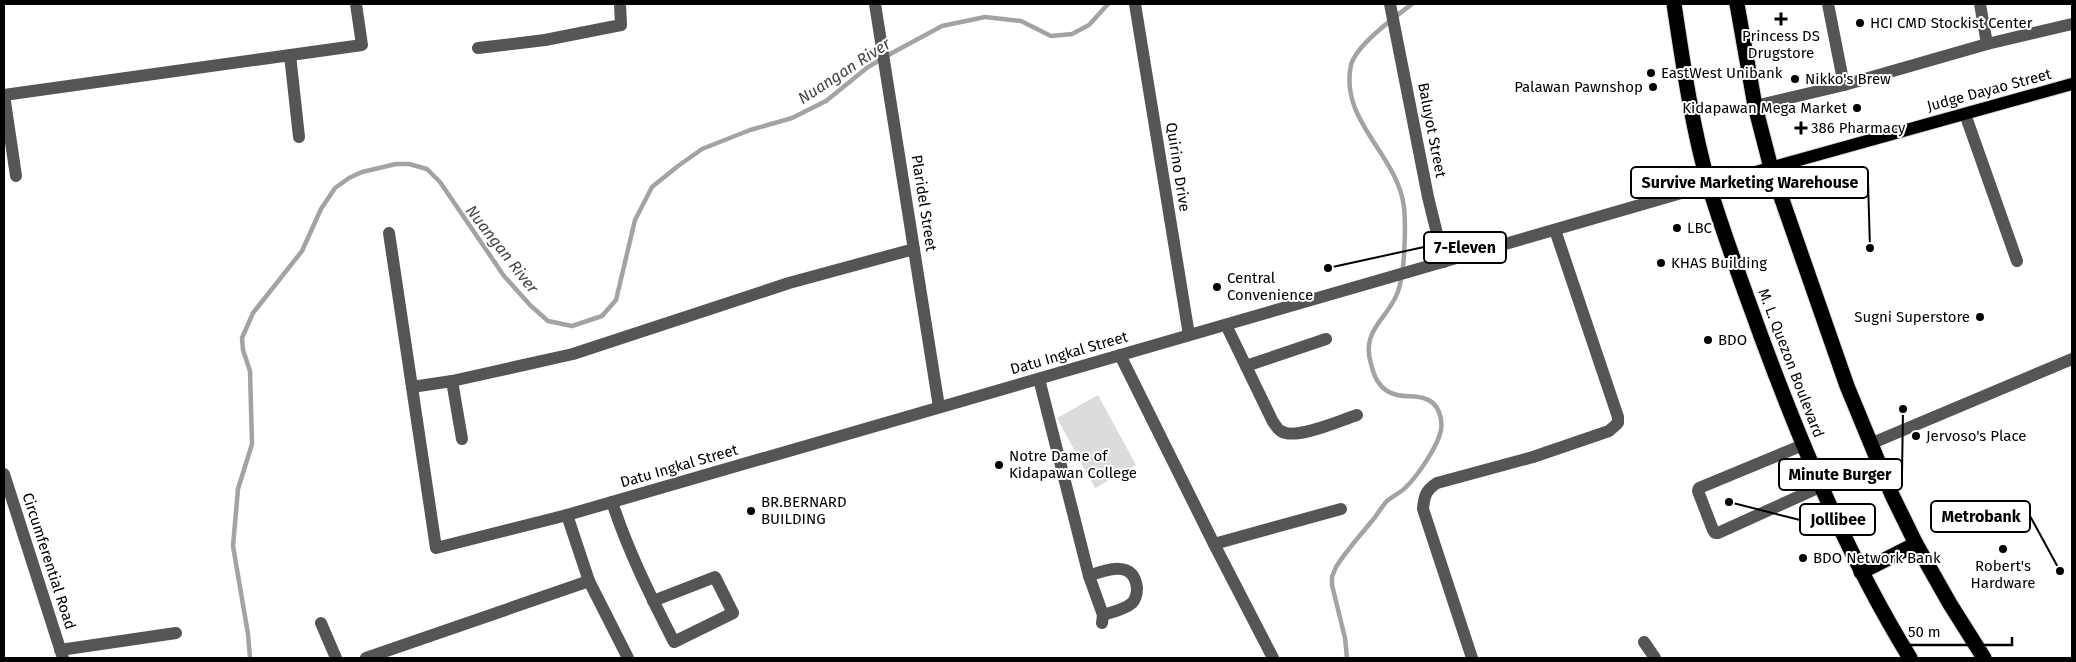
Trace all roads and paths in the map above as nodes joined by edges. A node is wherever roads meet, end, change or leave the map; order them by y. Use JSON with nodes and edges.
{"nodes":[{"id":1,"x":356,"y":4,"type":"edge"},
{"id":2,"x":620,"y":4,"type":"edge"},
{"id":3,"x":875,"y":4,"type":"edge"},
{"id":4,"x":1135,"y":4,"type":"edge"},
{"id":5,"x":1390,"y":4,"type":"edge"},
{"id":6,"x":1674,"y":4,"type":"edge"},
{"id":7,"x":1737,"y":4,"type":"edge"},
{"id":8,"x":1828,"y":4,"type":"edge"},
{"id":9,"x":1980,"y":4,"type":"edge"},
{"id":10,"x":2072,"y":24,"type":"edge"},
{"id":11,"x":1987,"y":44,"type":"junction"},
{"id":12,"x":478,"y":48,"type":"dead end"},
{"id":13,"x":290,"y":55,"type":"junction"},
{"id":14,"x":1844,"y":84,"type":"junction"},
{"id":15,"x":2072,"y":84,"type":"edge"},
{"id":16,"x":4,"y":95,"type":"edge"},
{"id":17,"x":1755,"y":106,"type":"junction"},
{"id":18,"x":1965,"y":114,"type":"junction"},
{"id":19,"x":299,"y":137,"type":"dead end"},
{"id":20,"x":1771,"y":168,"type":"junction"},
{"id":21,"x":16,"y":176,"type":"dead end"},
{"id":22,"x":1709,"y":185,"type":"junction"},
{"id":23,"x":1555,"y":230,"type":"junction"},
{"id":24,"x":389,"y":233,"type":"dead end"},
{"id":25,"x":914,"y":249,"type":"junction"},
{"id":26,"x":2017,"y":261,"type":"dead end"},
{"id":27,"x":1444,"y":262,"type":"junction"},
{"id":28,"x":1226,"y":325,"type":"junction"},
{"id":29,"x":1189,"y":335,"type":"junction"},
{"id":30,"x":1326,"y":338,"type":"dead end"},
{"id":31,"x":1120,"y":355,"type":"junction"},
{"id":32,"x":2072,"y":358,"type":"edge"},
{"id":33,"x":1246,"y":366,"type":"junction"},
{"id":34,"x":1039,"y":379,"type":"junction"},
{"id":35,"x":452,"y":380,"type":"junction"},
{"id":36,"x":412,"y":387,"type":"junction"},
{"id":37,"x":939,"y":407,"type":"junction"},
{"id":38,"x":1357,"y":415,"type":"dead end"},
{"id":39,"x":462,"y":439,"type":"dead end"},
{"id":40,"x":1870,"y":444,"type":"junction"},
{"id":41,"x":1803,"y":445,"type":"junction"},
{"id":42,"x":4,"y":474,"type":"edge"},
{"id":43,"x":1822,"y":486,"type":"junction"},
{"id":44,"x":612,"y":502,"type":"junction"},
{"id":45,"x":1341,"y":509,"type":"dead end"},
{"id":46,"x":567,"y":515,"type":"junction"},
{"id":47,"x":1214,"y":544,"type":"junction"},
{"id":48,"x":1916,"y":544,"type":"junction"},
{"id":49,"x":1861,"y":572,"type":"junction"},
{"id":50,"x":1089,"y":576,"type":"junction"},
{"id":51,"x":589,"y":581,"type":"junction"},
{"id":52,"x":653,"y":601,"type":"junction"},
{"id":53,"x":321,"y":623,"type":"dead end"},
{"id":54,"x":176,"y":633,"type":"dead end"},
{"id":55,"x":1644,"y":642,"type":"dead end"},
{"id":56,"x":61,"y":654,"type":"edge"},
{"id":57,"x":336,"y":658,"type":"edge"},
{"id":58,"x":366,"y":658,"type":"edge"},
{"id":59,"x":628,"y":658,"type":"edge"},
{"id":60,"x":1273,"y":658,"type":"edge"},
{"id":61,"x":1472,"y":658,"type":"edge"},
{"id":62,"x":1655,"y":658,"type":"edge"},
{"id":63,"x":1910,"y":658,"type":"edge"},
{"id":64,"x":1984,"y":658,"type":"edge"}],
"edges":[{"from":1,"to":13,"type":"street"},
{"from":2,"to":12,"type":"street"},
{"from":3,"to":25,"type":"street","name":"Plaridel Street"},
{"from":4,"to":29,"type":"street","name":"Quirino Drive"},
{"from":5,"to":27,"type":"street","name":"Baluyot Street"},
{"from":6,"to":22,"type":"highway","name":"M. L. Quezon Boulevard"},
{"from":7,"to":17,"type":"highway"},
{"from":8,"to":14,"type":"street"},
{"from":9,"to":11,"type":"street"},
{"from":10,"to":11,"type":"street"},
{"from":11,"to":14,"type":"street"},
{"from":13,"to":16,"type":"street"},
{"from":13,"to":19,"type":"street"},
{"from":14,"to":17,"type":"street"},
{"from":15,"to":18,"type":"main road","name":"Judge Dayao Street"},
{"from":16,"to":21,"type":"street"},
{"from":17,"to":20,"type":"highway"},
{"from":18,"to":20,"type":"main road","name":"Judge Dayao Street"},
{"from":18,"to":26,"type":"street"},
{"from":20,"to":22,"type":"main road","name":"Judge Dayao Street"},
{"from":20,"to":40,"type":"highway"},
{"from":22,"to":23,"type":"street","name":"Datu Ingkal Street"},
{"from":22,"to":41,"type":"highway","name":"M. L. Quezon Boulevard"},
{"from":23,"to":27,"type":"street","name":"Datu Ingkal Street"},
{"from":23,"to":61,"type":"street"},
{"from":24,"to":36,"type":"street"},
{"from":25,"to":35,"type":"street"},
{"from":25,"to":37,"type":"street","name":"Plaridel Street"},
{"from":27,"to":28,"type":"street","name":"Datu Ingkal Street"},
{"from":28,"to":29,"type":"street","name":"Datu Ingkal Street"},
{"from":28,"to":33,"type":"street"},
{"from":29,"to":31,"type":"street","name":"Datu Ingkal Street"},
{"from":30,"to":33,"type":"street"},
{"from":31,"to":34,"type":"street","name":"Datu Ingkal Street"},
{"from":31,"to":47,"type":"street"},
{"from":32,"to":40,"type":"street"},
{"from":33,"to":38,"type":"street"},
{"from":34,"to":37,"type":"street","name":"Datu Ingkal Street"},
{"from":34,"to":50,"type":"street"},
{"from":35,"to":36,"type":"street"},
{"from":35,"to":39,"type":"street"},
{"from":36,"to":46,"type":"street","name":"Datu Ingkal Street"},
{"from":37,"to":44,"type":"street","name":"Datu Ingkal Street"},
{"from":40,"to":48,"type":"highway"},
{"from":41,"to":43,"type":"highway","name":"M. L. Quezon Boulevard"},
{"from":41,"to":43,"type":"street"},
{"from":42,"to":56,"type":"street","name":"Circumferential Road"},
{"from":43,"to":49,"type":"highway","name":"M. L. Quezon Boulevard"},
{"from":44,"to":46,"type":"street","name":"Datu Ingkal Street"},
{"from":44,"to":52,"type":"street"},
{"from":45,"to":47,"type":"street"},
{"from":46,"to":51,"type":"street"},
{"from":47,"to":60,"type":"street"},
{"from":48,"to":49,"type":"highway"},
{"from":48,"to":64,"type":"highway"},
{"from":49,"to":63,"type":"highway","name":"M. L. Quezon Boulevard"},
{"from":50,"to":50,"type":"street"},
{"from":51,"to":58,"type":"street"},
{"from":51,"to":59,"type":"street"},
{"from":52,"to":52,"type":"street"},
{"from":53,"to":57,"type":"street"},
{"from":54,"to":56,"type":"street"},
{"from":55,"to":62,"type":"street"}]}
